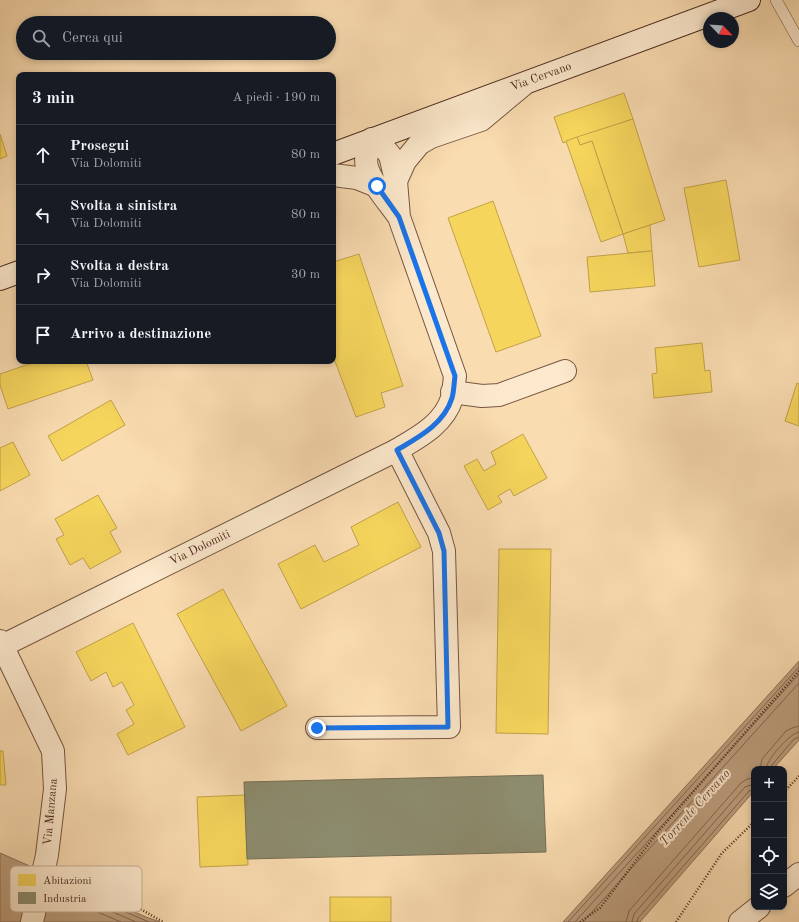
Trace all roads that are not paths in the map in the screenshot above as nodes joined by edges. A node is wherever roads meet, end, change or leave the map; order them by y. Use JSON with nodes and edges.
{"nodes":[{"id":1,"x":749,"y":0,"type":"edge"},
{"id":2,"x":776,"y":0,"type":"edge"},
{"id":3,"x":799,"y":41,"type":"edge"},
{"id":4,"x":527,"y":82,"type":"junction"},
{"id":5,"x":372,"y":139,"type":"junction"},
{"id":6,"x":336,"y":153,"type":"edge"},
{"id":7,"x":336,"y":175,"type":"edge"},
{"id":8,"x":387,"y":184,"type":"junction"},
{"id":9,"x":16,"y":273,"type":"edge"},
{"id":10,"x":0,"y":279,"type":"edge"},
{"id":11,"x":565,"y":371,"type":"dead end"},
{"id":12,"x":452,"y":392,"type":"junction"},
{"id":13,"x":397,"y":450,"type":"junction"},
{"id":14,"x":1,"y":643,"type":"edge"},
{"id":15,"x":317,"y":728,"type":"dead end"},
{"id":16,"x":45,"y":866,"type":"edge"},
{"id":17,"x":799,"y":874,"type":"edge"},
{"id":18,"x":787,"y":884,"type":"edge"},
{"id":19,"x":755,"y":910,"type":"edge"},
{"id":20,"x":34,"y":912,"type":"edge"},
{"id":21,"x":32,"y":922,"type":"edge"},
{"id":22,"x":740,"y":922,"type":"edge"}],
"edges":[{"from":1,"to":4,"type":"street","name":"Via Cervano"},
{"from":2,"to":3,"type":"lane"},
{"from":4,"to":5,"type":"street","name":"Via Cervano"},
{"from":4,"to":8,"type":"street"},
{"from":5,"to":6,"type":"street","name":"Via Cervano"},
{"from":5,"to":8,"type":"street","name":"Via Dolomiti"},
{"from":7,"to":8,"type":"street"},
{"from":8,"to":12,"type":"street","name":"Via Dolomiti"},
{"from":9,"to":10,"type":"street"},
{"from":11,"to":12,"type":"street"},
{"from":12,"to":13,"type":"street","name":"Via Dolomiti"},
{"from":13,"to":14,"type":"street","name":"Via Dolomiti"},
{"from":13,"to":15,"type":"street"},
{"from":14,"to":16,"type":"street","name":"Via Manzana"},
{"from":17,"to":18,"type":"street"},
{"from":19,"to":22,"type":"street"},
{"from":20,"to":21,"type":"street","name":"Via Manzana"}]}
